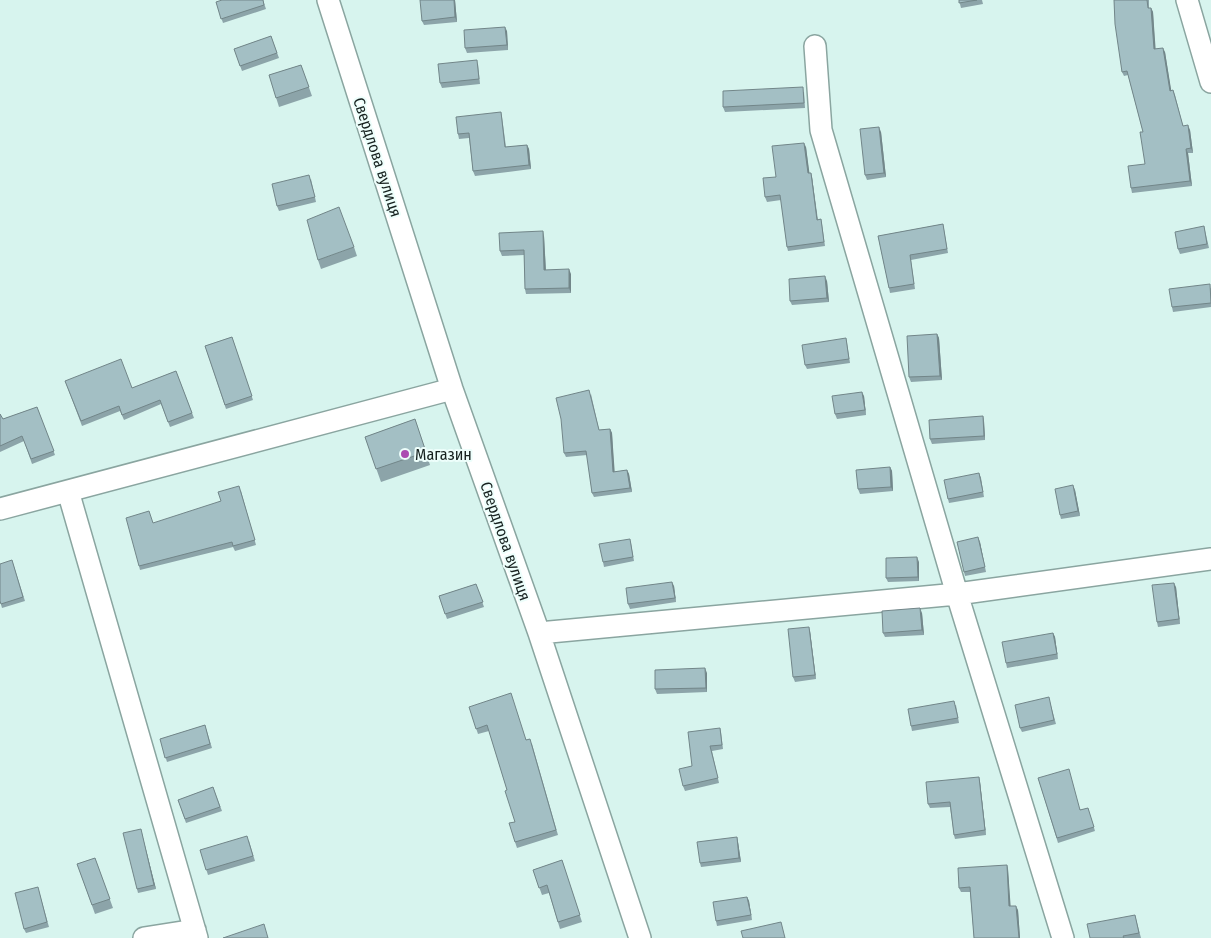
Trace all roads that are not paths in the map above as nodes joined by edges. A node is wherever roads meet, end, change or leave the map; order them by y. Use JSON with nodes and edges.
{"nodes":[{"id":1,"x":328,"y":0,"type":"edge"},
{"id":2,"x":1186,"y":0,"type":"edge"},
{"id":3,"x":815,"y":46,"type":"dead end"},
{"id":4,"x":1211,"y":82,"type":"edge"},
{"id":5,"x":452,"y":389,"type":"junction"},
{"id":6,"x":68,"y":491,"type":"junction"},
{"id":7,"x":0,"y":509,"type":"edge"},
{"id":8,"x":1211,"y":559,"type":"edge"},
{"id":9,"x":957,"y":594,"type":"junction"},
{"id":10,"x":539,"y":633,"type":"junction"},
{"id":11,"x":196,"y":934,"type":"edge"},
{"id":12,"x":144,"y":938,"type":"edge"},
{"id":13,"x":640,"y":938,"type":"edge"},
{"id":14,"x":1063,"y":938,"type":"edge"}],
"edges":[{"from":1,"to":5,"type":"street","name":"Свердлова вулиця"},
{"from":2,"to":4,"type":"street"},
{"from":3,"to":9,"type":"street"},
{"from":5,"to":6,"type":"street"},
{"from":5,"to":10,"type":"street","name":"Свердлова вулиця"},
{"from":6,"to":7,"type":"street"},
{"from":6,"to":11,"type":"street"},
{"from":8,"to":9,"type":"street"},
{"from":9,"to":10,"type":"street"},
{"from":9,"to":14,"type":"street"},
{"from":10,"to":13,"type":"street","name":"Свердлова вулиця"},
{"from":11,"to":12,"type":"street"}]}
